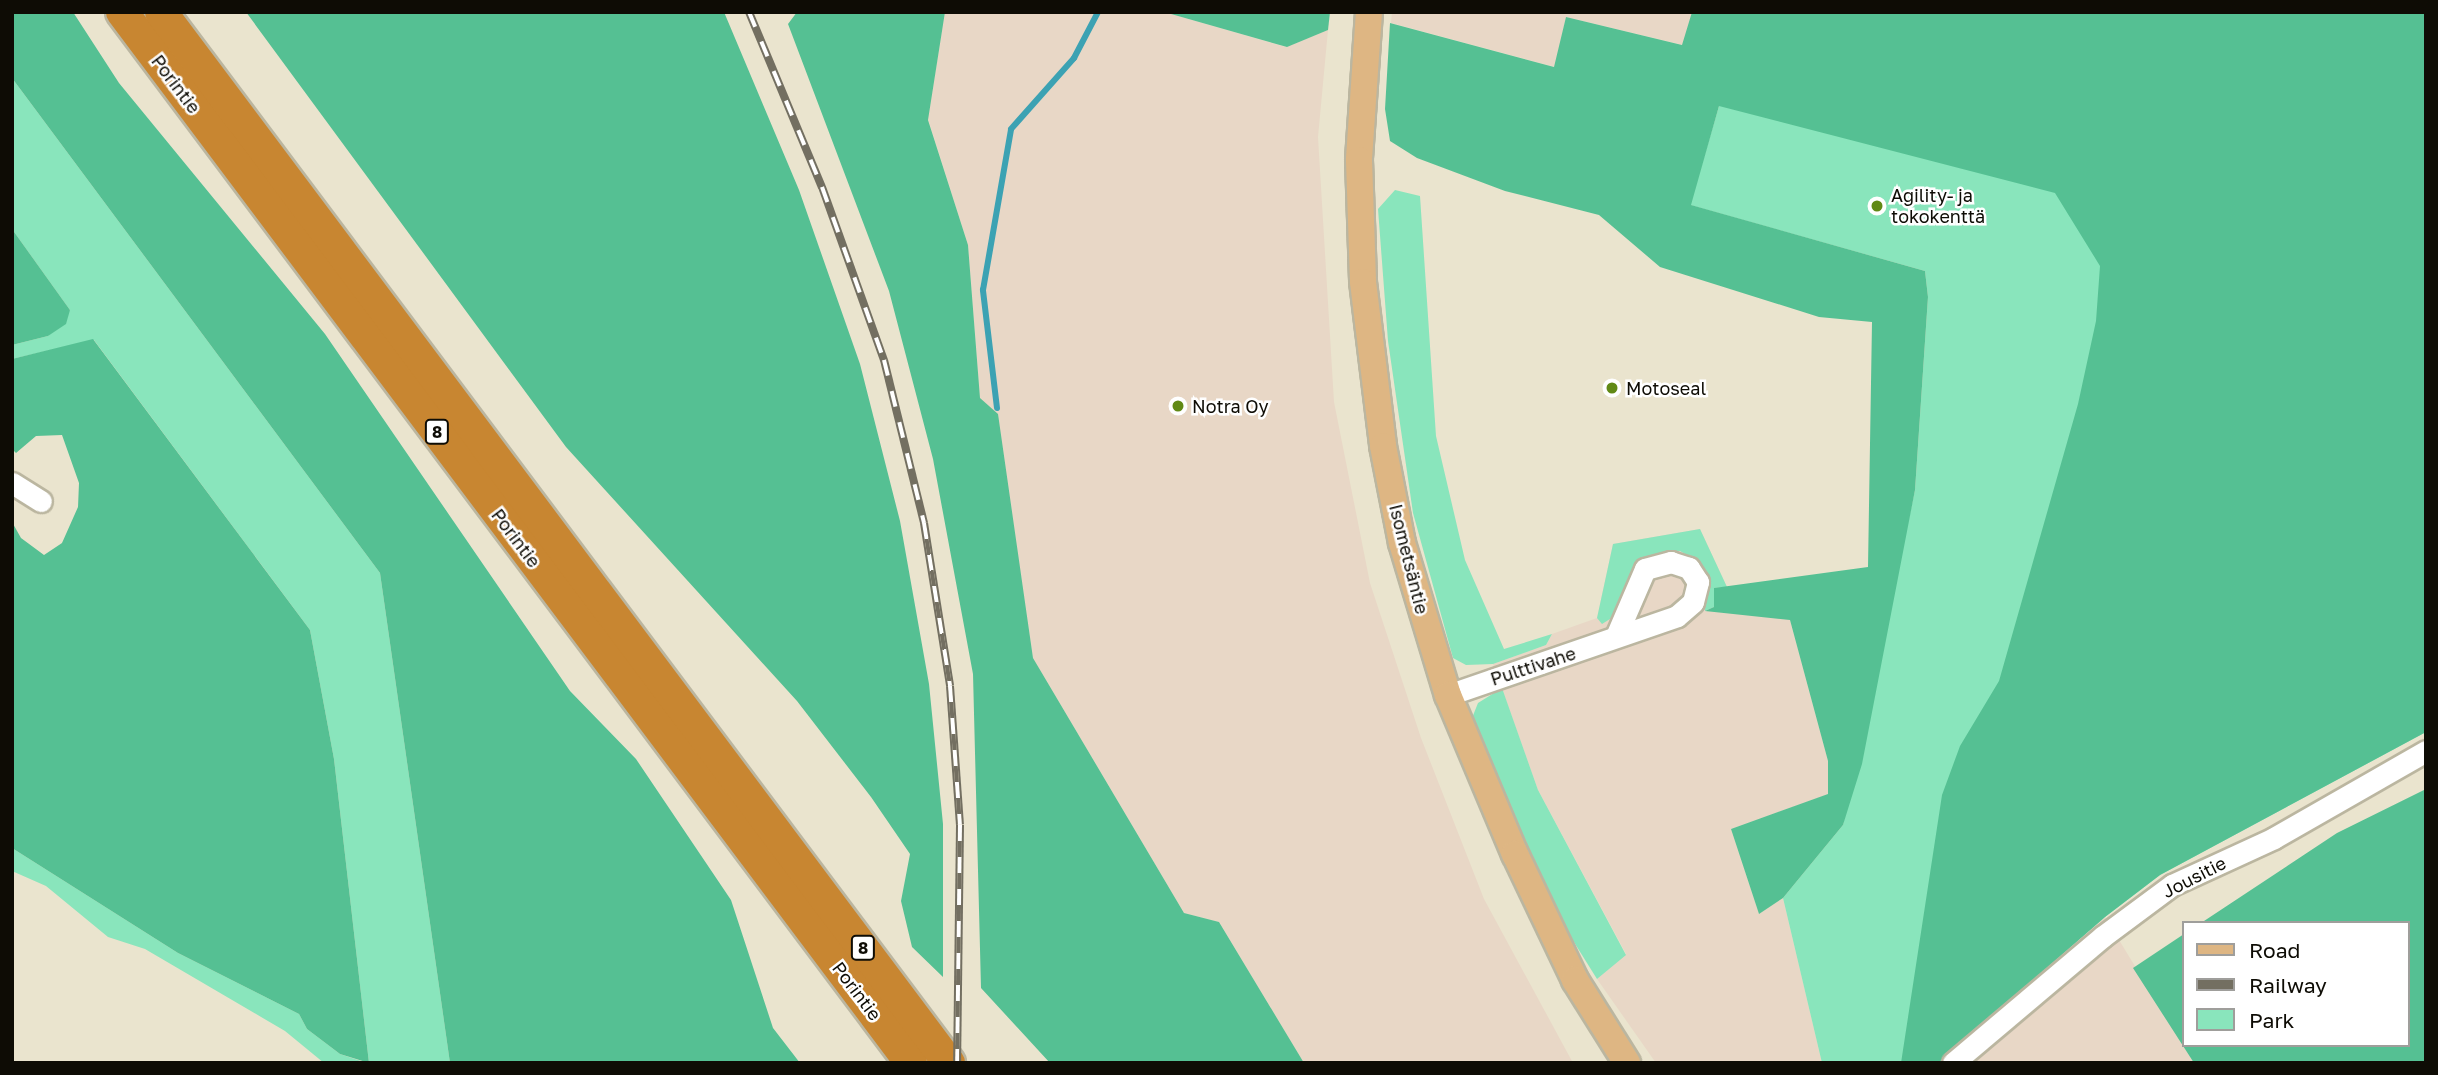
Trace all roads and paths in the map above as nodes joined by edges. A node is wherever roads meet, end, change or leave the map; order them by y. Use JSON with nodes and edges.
{"nodes":[{"id":1,"x":122,"y":12,"type":"edge"},
{"id":2,"x":161,"y":12,"type":"edge"},
{"id":3,"x":1369,"y":12,"type":"edge"},
{"id":4,"x":12,"y":483,"type":"edge"},
{"id":5,"x":41,"y":501,"type":"dead end"},
{"id":6,"x":1617,"y":634,"type":"dead end"},
{"id":7,"x":1448,"y":695,"type":"junction"},
{"id":8,"x":2426,"y":751,"type":"edge"},
{"id":9,"x":911,"y":1063,"type":"edge"},
{"id":10,"x":949,"y":1063,"type":"edge"},
{"id":11,"x":1627,"y":1063,"type":"edge"},
{"id":12,"x":1953,"y":1063,"type":"edge"}],
"edges":[{"from":1,"to":9,"type":"highway","name":"Porintie","number":"8"},
{"from":2,"to":10,"type":"highway","name":"Porintie","number":"8"},
{"from":3,"to":7,"type":"main road","name":"Isometsäntie"},
{"from":4,"to":5,"type":"street"},
{"from":6,"to":7,"type":"street","name":"Pulttivahe"},
{"from":7,"to":11,"type":"main road","name":"Isometsäntie"},
{"from":8,"to":12,"type":"street","name":"Jousitie"}]}
